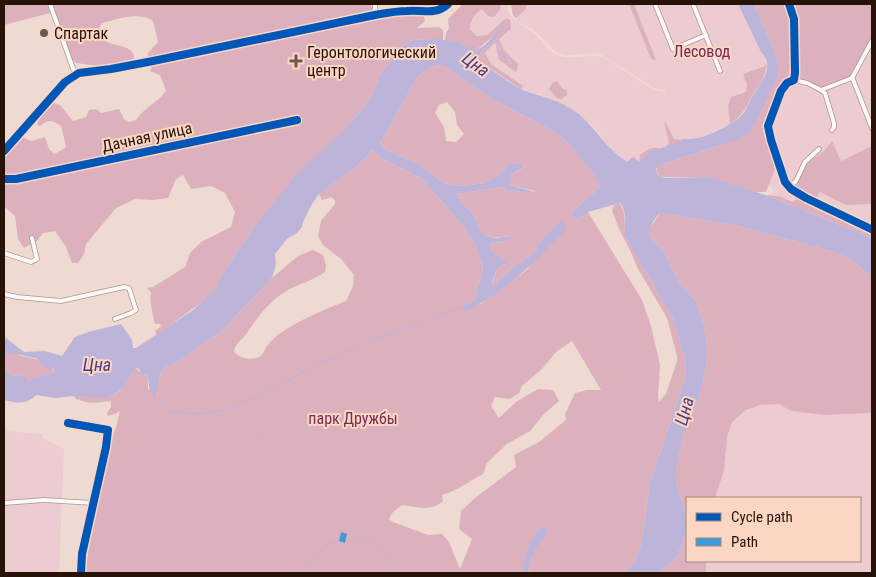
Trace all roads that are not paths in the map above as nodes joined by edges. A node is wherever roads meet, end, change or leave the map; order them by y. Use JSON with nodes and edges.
{"nodes":[{"id":1,"x":50,"y":4,"type":"edge"},
{"id":2,"x":375,"y":4,"type":"edge"},
{"id":3,"x":448,"y":4,"type":"edge"},
{"id":4,"x":655,"y":4,"type":"edge"},
{"id":5,"x":693,"y":4,"type":"edge"},
{"id":6,"x":789,"y":4,"type":"edge"},
{"id":7,"x":375,"y":15,"type":"junction"},
{"id":8,"x":706,"y":34,"type":"junction"},
{"id":9,"x":872,"y":41,"type":"edge"},
{"id":10,"x":720,"y":71,"type":"dead end"},
{"id":11,"x":75,"y":74,"type":"junction"},
{"id":12,"x":852,"y":77,"type":"junction"},
{"id":13,"x":794,"y":80,"type":"junction"},
{"id":14,"x":821,"y":90,"type":"junction"},
{"id":15,"x":297,"y":120,"type":"dead end"},
{"id":16,"x":872,"y":128,"type":"edge"},
{"id":17,"x":832,"y":130,"type":"dead end"},
{"id":18,"x":818,"y":149,"type":"dead end"},
{"id":19,"x":4,"y":151,"type":"edge"},
{"id":20,"x":4,"y":179,"type":"edge"},
{"id":21,"x":789,"y":187,"type":"junction"},
{"id":22,"x":871,"y":229,"type":"dead end"},
{"id":23,"x":32,"y":238,"type":"dead end"},
{"id":24,"x":4,"y":253,"type":"edge"},
{"id":25,"x":4,"y":294,"type":"edge"},
{"id":26,"x":115,"y":319,"type":"dead end"},
{"id":27,"x":68,"y":423,"type":"dead end"},
{"id":28,"x":4,"y":502,"type":"edge"},
{"id":29,"x":92,"y":503,"type":"junction"},
{"id":30,"x":80,"y":573,"type":"edge"}],
"edges":[{"from":1,"to":11,"type":"street"},
{"from":2,"to":7,"type":"street"},
{"from":3,"to":7,"type":"street"},
{"from":4,"to":8,"type":"street"},
{"from":5,"to":8,"type":"street"},
{"from":6,"to":13,"type":"street"},
{"from":7,"to":11,"type":"street"},
{"from":8,"to":10,"type":"street"},
{"from":9,"to":12,"type":"street"},
{"from":11,"to":19,"type":"street"},
{"from":12,"to":14,"type":"street"},
{"from":12,"to":16,"type":"street"},
{"from":13,"to":14,"type":"street"},
{"from":13,"to":21,"type":"street"},
{"from":14,"to":17,"type":"street"},
{"from":15,"to":20,"type":"street","name":"Дачная улица"},
{"from":18,"to":21,"type":"street"},
{"from":21,"to":22,"type":"street"},
{"from":23,"to":24,"type":"street"},
{"from":25,"to":26,"type":"street"},
{"from":27,"to":29,"type":"street"},
{"from":28,"to":29,"type":"street"},
{"from":29,"to":30,"type":"street"}]}
